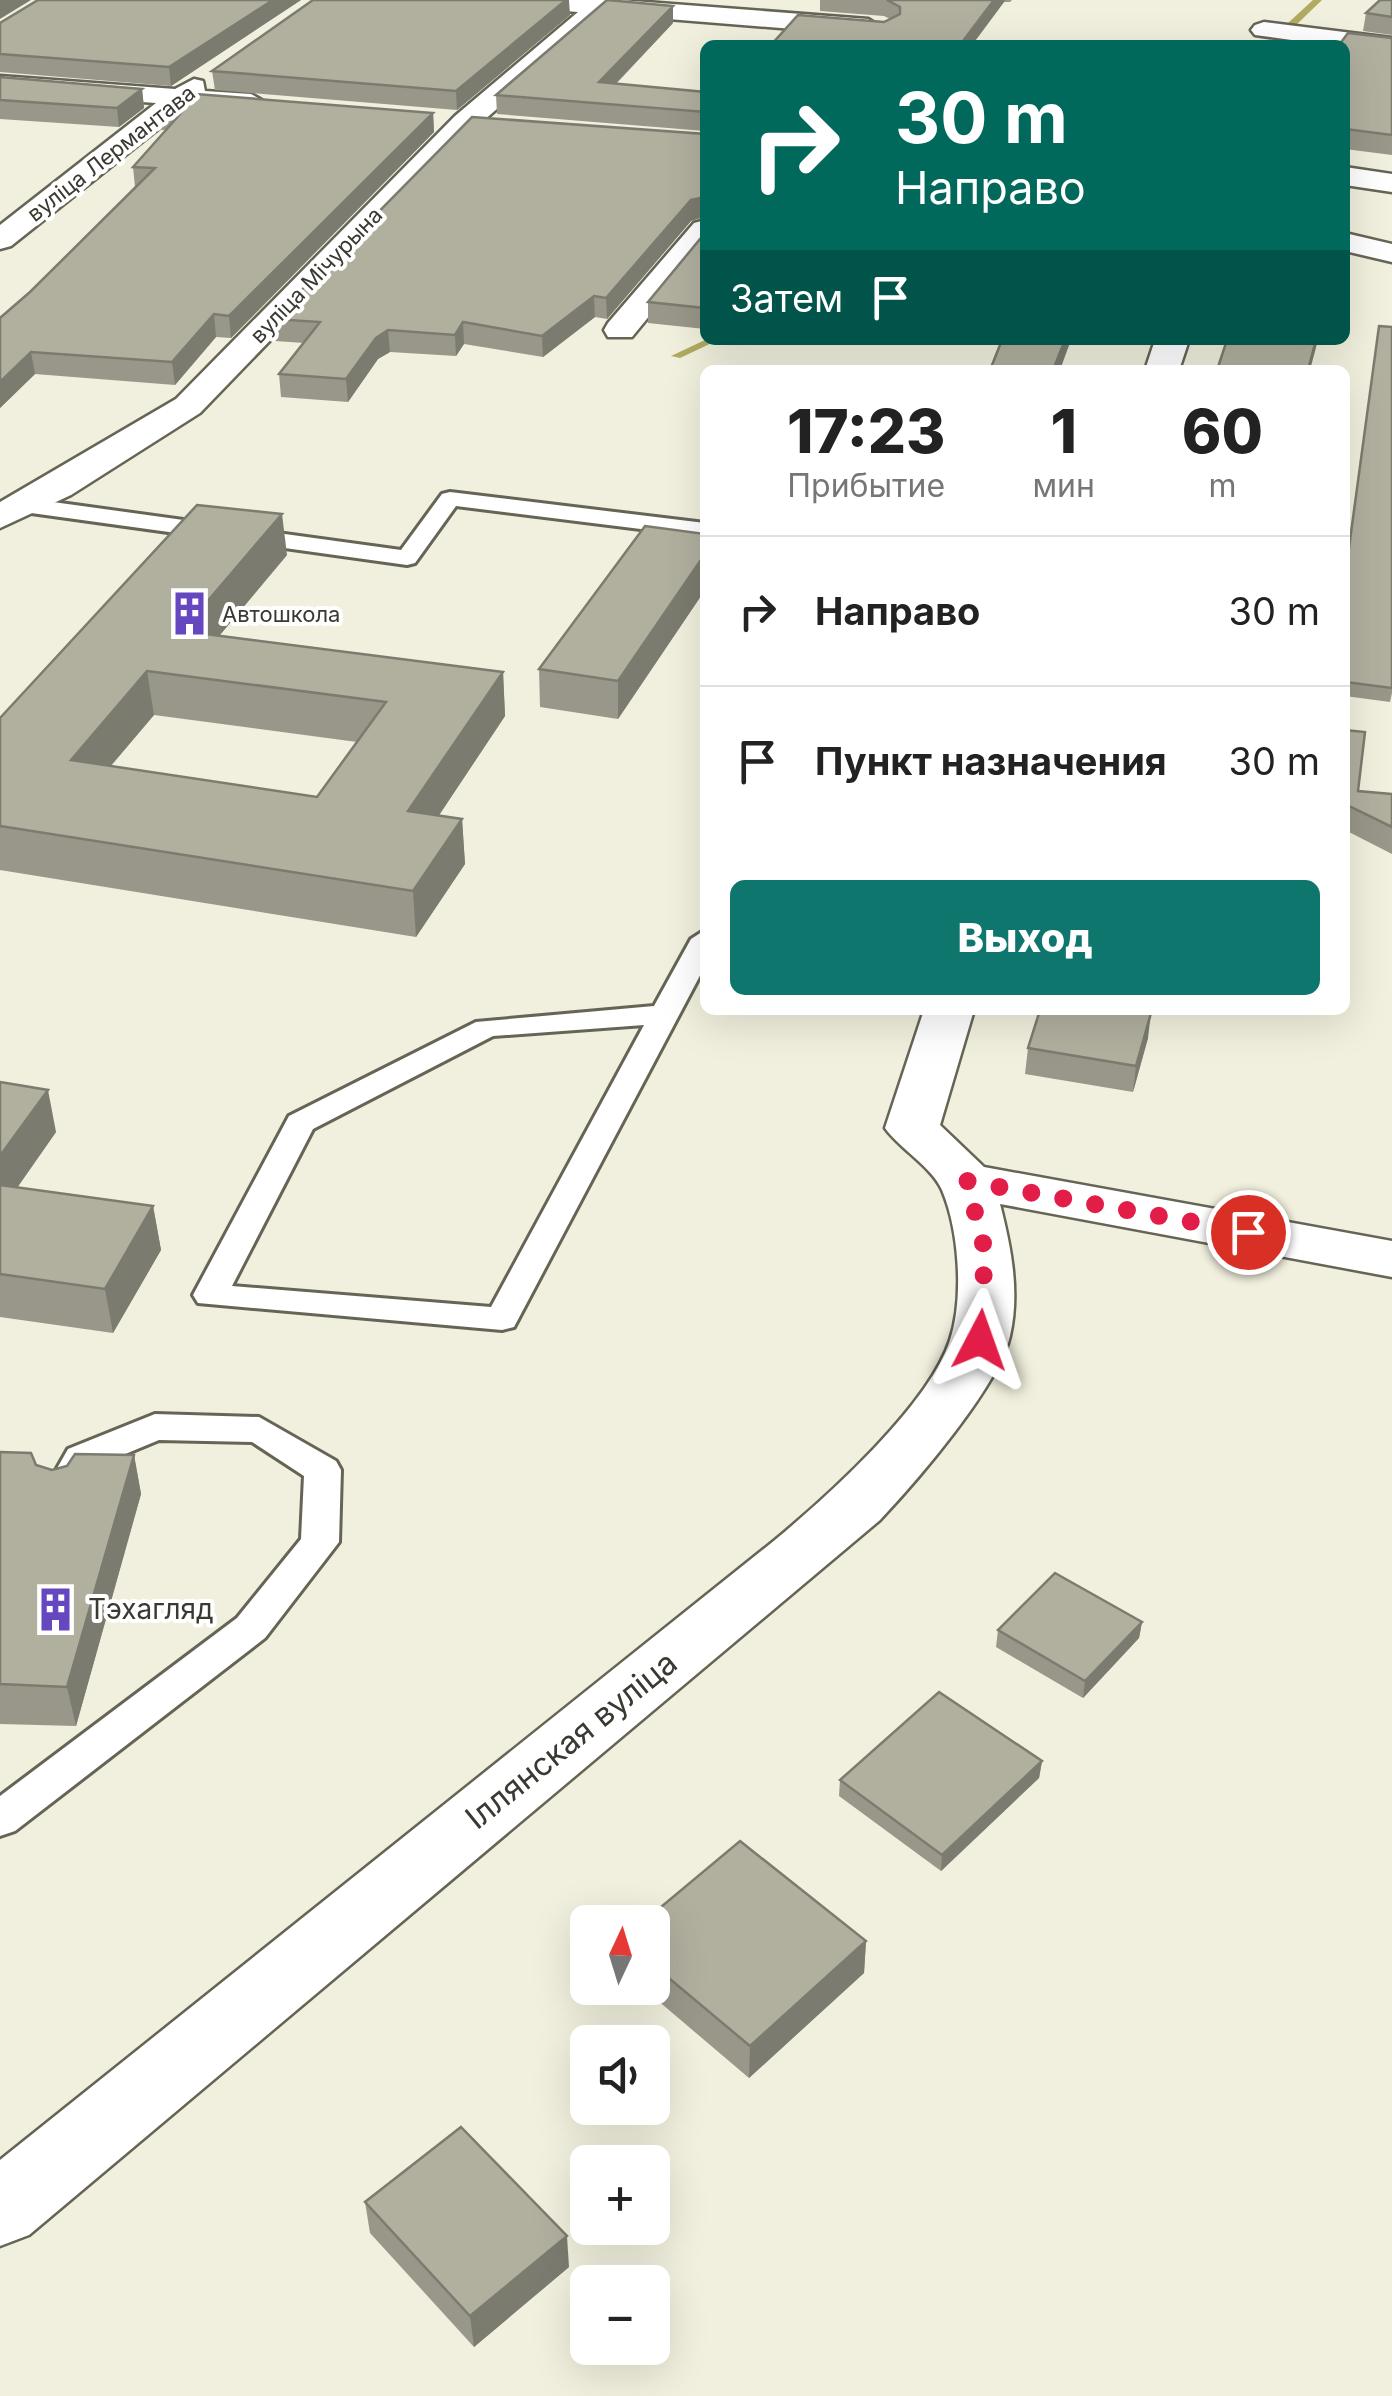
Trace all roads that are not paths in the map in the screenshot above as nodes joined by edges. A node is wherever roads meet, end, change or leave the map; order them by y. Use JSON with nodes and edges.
{"nodes":[{"id":1,"x":512,"y":0,"type":"edge"},
{"id":2,"x":604,"y":3,"type":"edge"},
{"id":3,"x":1282,"y":10,"type":"dead end"},
{"id":4,"x":883,"y":29,"type":"edge"},
{"id":5,"x":1255,"y":38,"type":"edge"},
{"id":6,"x":1289,"y":40,"type":"edge"},
{"id":7,"x":1350,"y":44,"type":"edge"},
{"id":8,"x":1392,"y":46,"type":"edge"},
{"id":9,"x":213,"y":74,"type":"edge"},
{"id":10,"x":0,"y":84,"type":"edge"},
{"id":11,"x":182,"y":96,"type":"junction"},
{"id":12,"x":276,"y":104,"type":"edge"},
{"id":13,"x":428,"y":118,"type":"edge"},
{"id":14,"x":484,"y":124,"type":"junction"},
{"id":15,"x":1350,"y":177,"type":"edge"},
{"id":16,"x":1392,"y":183,"type":"edge"},
{"id":17,"x":700,"y":235,"type":"edge"},
{"id":18,"x":0,"y":240,"type":"edge"},
{"id":19,"x":1350,"y":243,"type":"edge"},
{"id":20,"x":1392,"y":253,"type":"edge"},
{"id":21,"x":620,"y":330,"type":"dead end"},
{"id":22,"x":12,"y":510,"type":"edge"},
{"id":23,"x":700,"y":529,"type":"edge"},
{"id":24,"x":700,"y":948,"type":"edge"},
{"id":25,"x":665,"y":1014,"type":"junction"},
{"id":26,"x":947,"y":1015,"type":"edge"},
{"id":27,"x":967,"y":1181,"type":"junction"},
{"id":28,"x":1392,"y":1259,"type":"edge"},
{"id":29,"x":61,"y":1493,"type":"edge"},
{"id":30,"x":0,"y":1819,"type":"edge"},
{"id":31,"x":0,"y":2210,"type":"edge"}],
"edges":[{"from":1,"to":2,"type":"street"},
{"from":2,"to":4,"type":"street"},
{"from":2,"to":14,"type":"street","name":"вуліца Мічурына"},
{"from":3,"to":5,"type":"street"},
{"from":5,"to":6,"type":"street"},
{"from":7,"to":8,"type":"street"},
{"from":9,"to":11,"type":"street","name":"вуліца Лермантава"},
{"from":10,"to":11,"type":"street"},
{"from":11,"to":12,"type":"street"},
{"from":11,"to":18,"type":"street","name":"вуліца Лермантава"},
{"from":13,"to":14,"type":"street"},
{"from":14,"to":22,"type":"street","name":"вуліца Мічурына"},
{"from":15,"to":16,"type":"street"},
{"from":17,"to":21,"type":"street"},
{"from":19,"to":20,"type":"street"},
{"from":22,"to":23,"type":"lane"},
{"from":24,"to":25,"type":"lane"},
{"from":25,"to":25,"type":"lane"},
{"from":26,"to":27,"type":"street"},
{"from":27,"to":28,"type":"street"},
{"from":27,"to":31,"type":"street","name":"Іллянская вуліца"},
{"from":29,"to":30,"type":"lane"}]}
